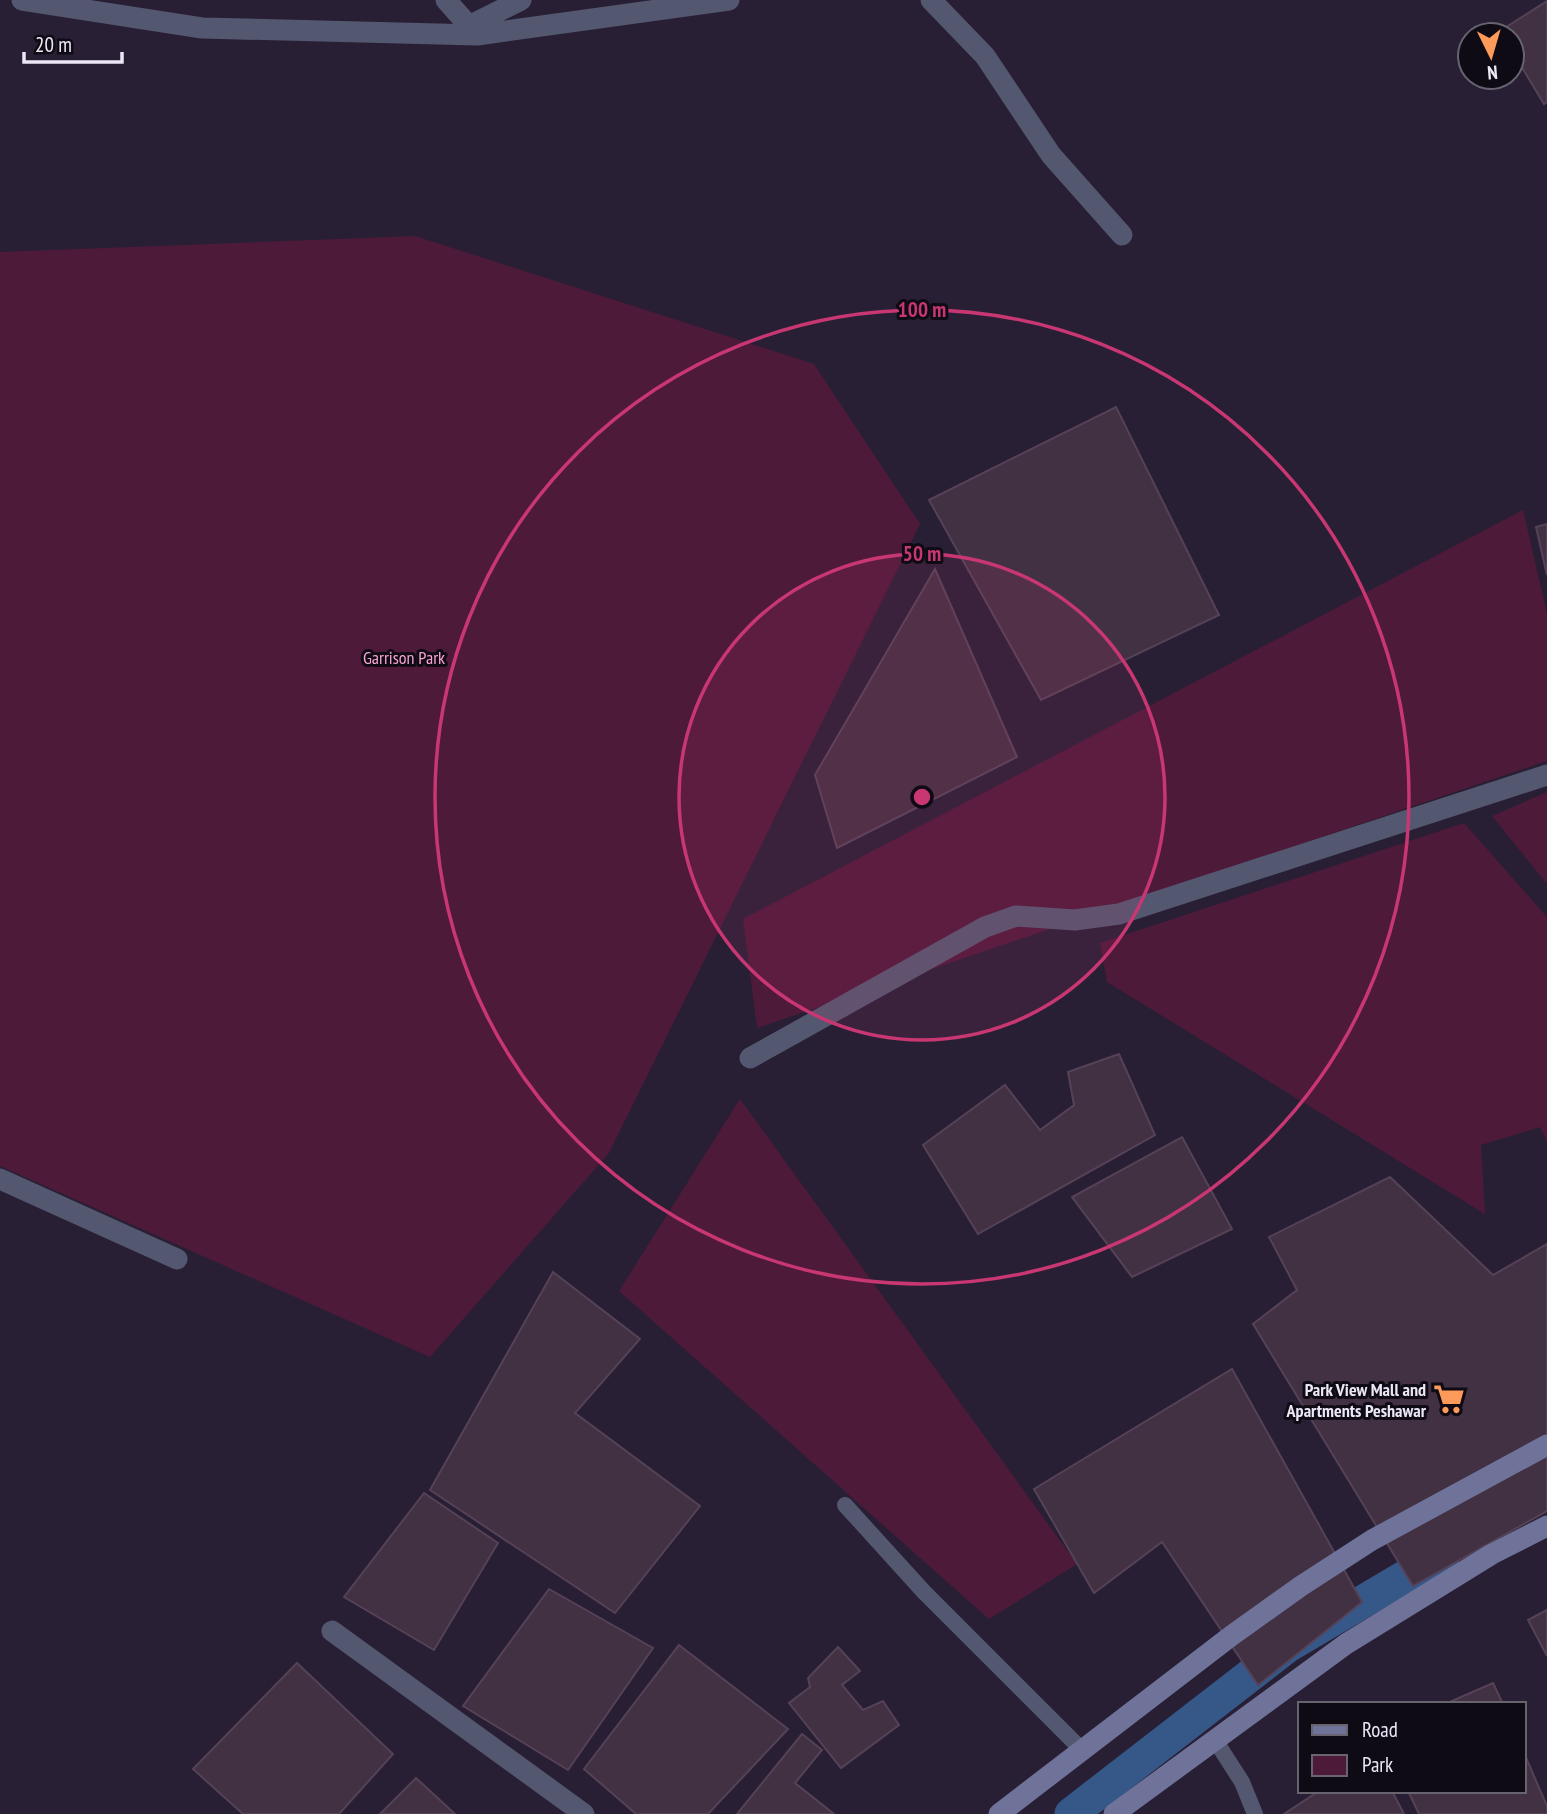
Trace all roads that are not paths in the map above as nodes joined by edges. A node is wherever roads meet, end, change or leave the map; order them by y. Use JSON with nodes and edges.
{"nodes":[{"id":1,"x":22,"y":0,"type":"edge"},
{"id":2,"x":446,"y":0,"type":"edge"},
{"id":3,"x":521,"y":0,"type":"edge"},
{"id":4,"x":729,"y":0,"type":"edge"},
{"id":5,"x":931,"y":0,"type":"edge"},
{"id":6,"x":473,"y":30,"type":"junction"},
{"id":7,"x":1122,"y":235,"type":"dead end"},
{"id":8,"x":1547,"y":775,"type":"edge"},
{"id":9,"x":750,"y":1058,"type":"dead end"},
{"id":10,"x":0,"y":1179,"type":"edge"},
{"id":11,"x":177,"y":1259,"type":"dead end"},
{"id":12,"x":1547,"y":1445,"type":"edge"},
{"id":13,"x":845,"y":1505,"type":"dead end"},
{"id":14,"x":1547,"y":1526,"type":"edge"},
{"id":15,"x":332,"y":1632,"type":"dead end"},
{"id":16,"x":1215,"y":1740,"type":"junction"},
{"id":17,"x":1082,"y":1749,"type":"junction"},
{"id":18,"x":584,"y":1814,"type":"edge"},
{"id":19,"x":999,"y":1814,"type":"edge"},
{"id":20,"x":1114,"y":1814,"type":"edge"},
{"id":21,"x":1255,"y":1814,"type":"edge"}],
"edges":[{"from":1,"to":6,"type":"street"},
{"from":2,"to":6,"type":"street"},
{"from":3,"to":6,"type":"street"},
{"from":4,"to":6,"type":"street"},
{"from":5,"to":7,"type":"street"},
{"from":8,"to":9,"type":"street"},
{"from":10,"to":11,"type":"street"},
{"from":12,"to":17,"type":"main road"},
{"from":13,"to":17,"type":"lane"},
{"from":14,"to":16,"type":"main road"},
{"from":15,"to":18,"type":"street"},
{"from":16,"to":20,"type":"main road"},
{"from":16,"to":21,"type":"lane"},
{"from":17,"to":19,"type":"main road"}]}
